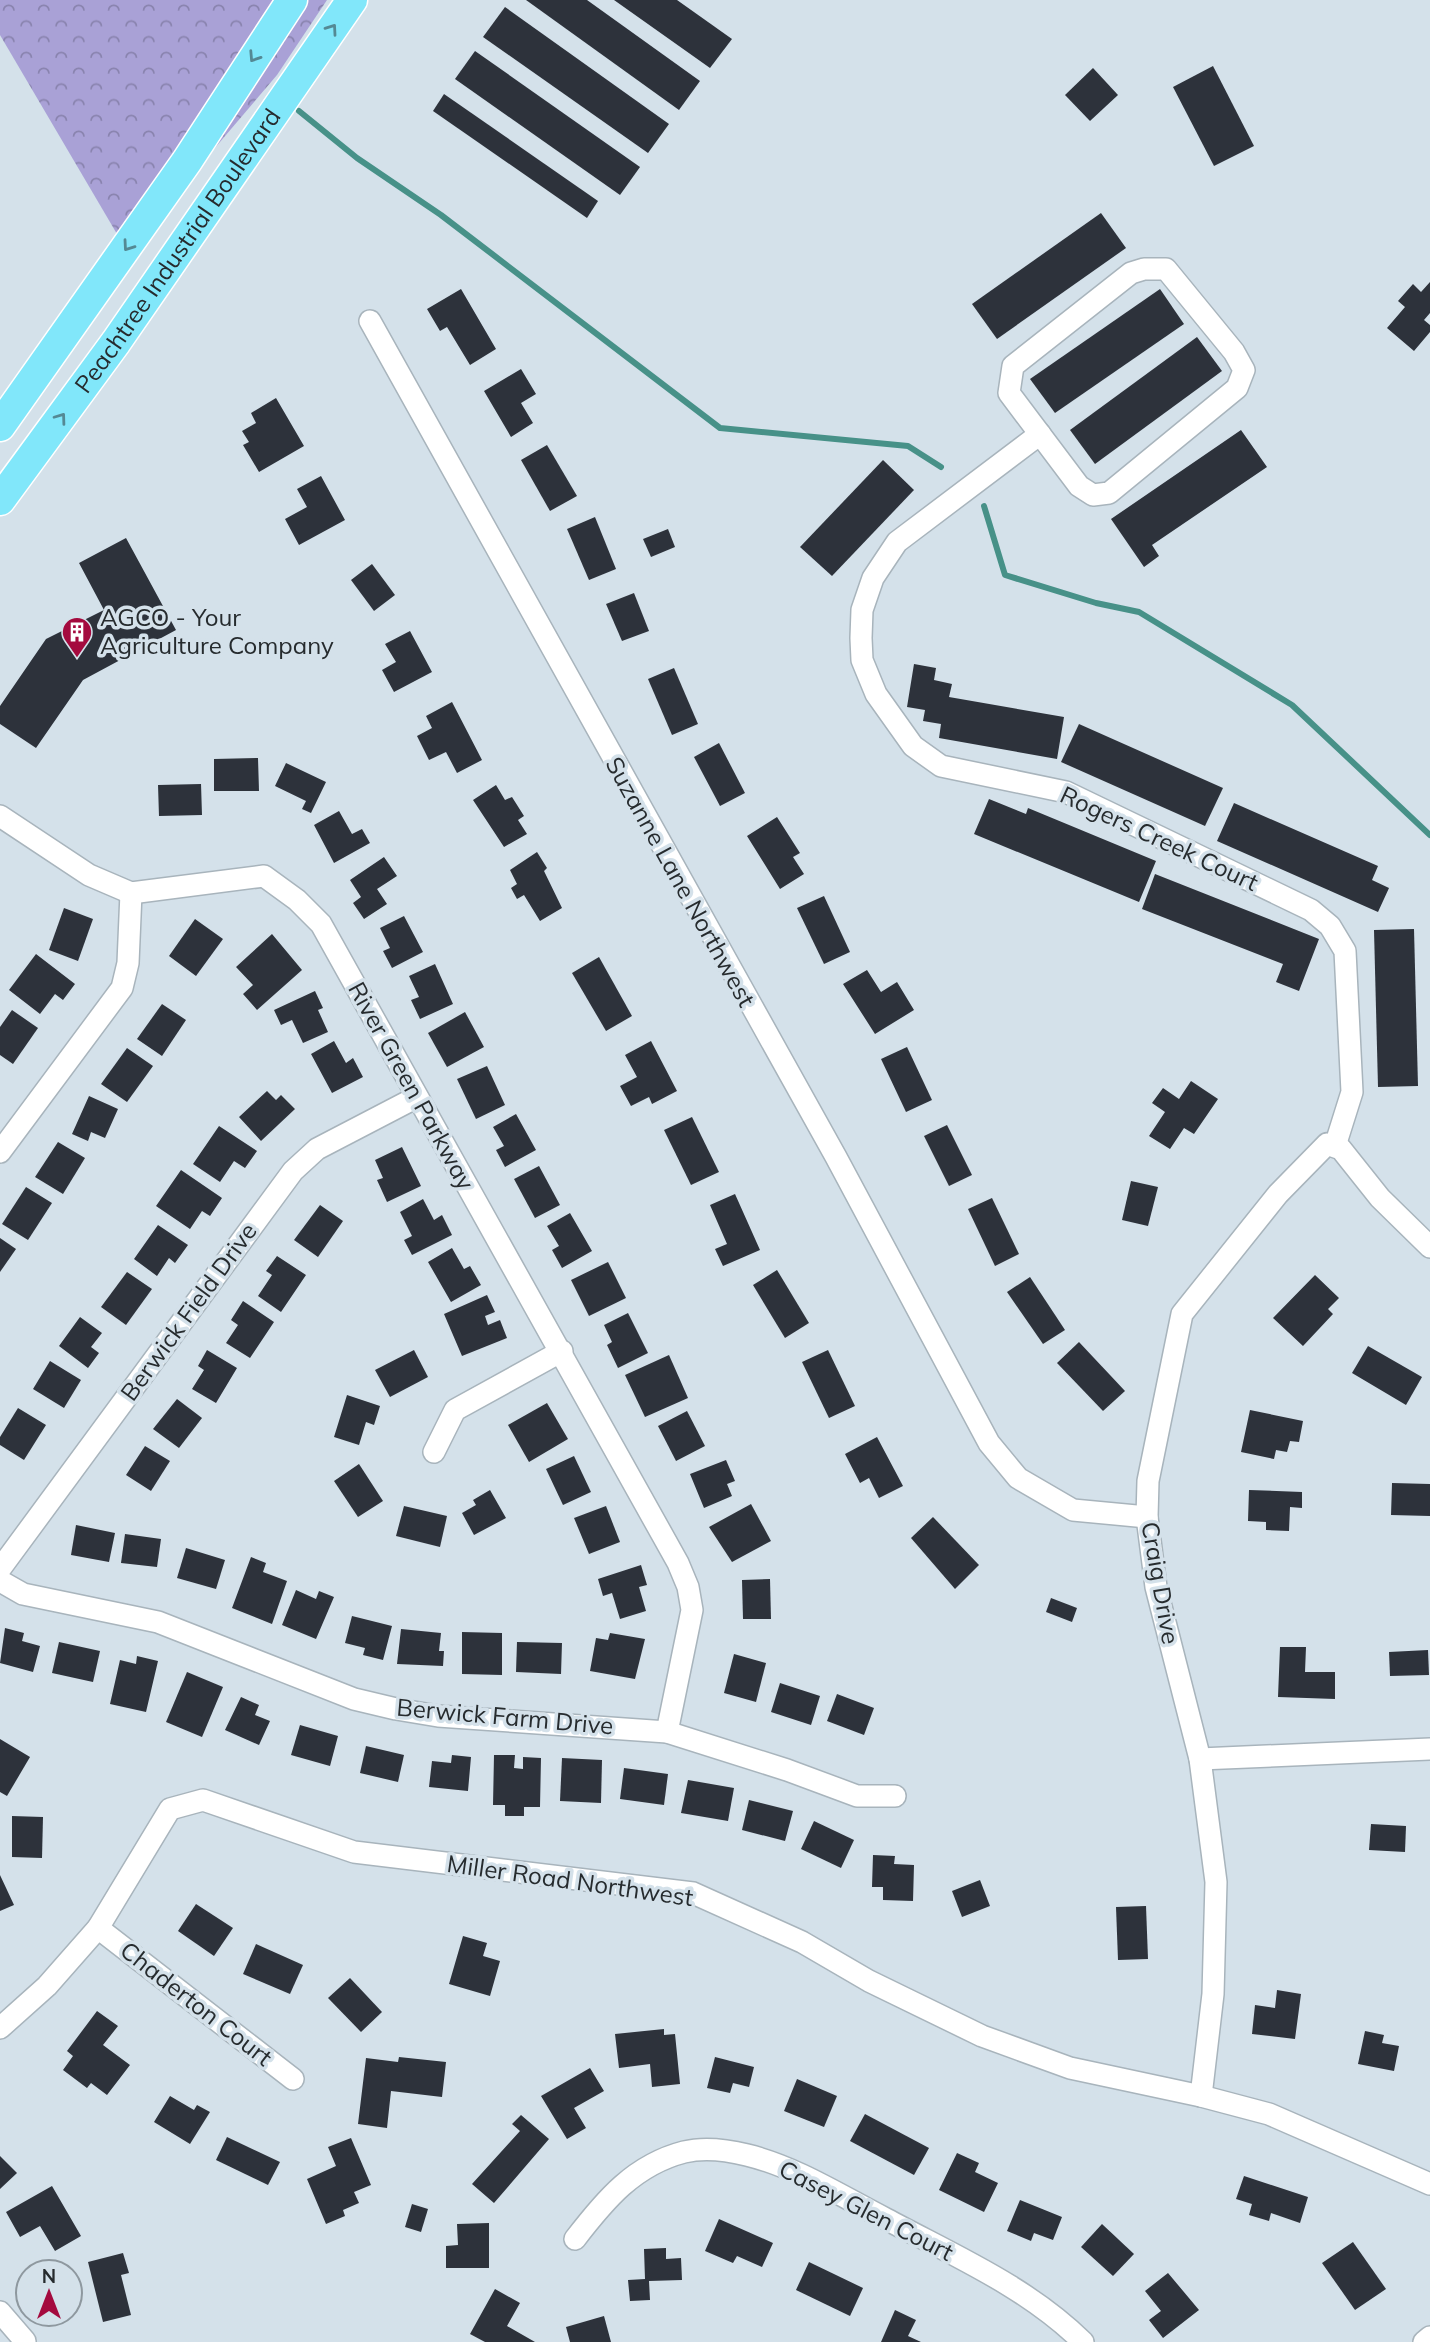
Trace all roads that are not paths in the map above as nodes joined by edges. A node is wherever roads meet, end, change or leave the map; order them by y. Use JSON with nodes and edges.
{"nodes":[{"id":1,"x":292,"y":0,"type":"edge"},
{"id":2,"x":352,"y":0,"type":"edge"},
{"id":3,"x":370,"y":321,"type":"dead end"},
{"id":4,"x":0,"y":426,"type":"edge"},
{"id":5,"x":1040,"y":434,"type":"junction"},
{"id":6,"x":0,"y":500,"type":"edge"},
{"id":7,"x":0,"y":816,"type":"edge"},
{"id":8,"x":131,"y":893,"type":"junction"},
{"id":9,"x":415,"y":1098,"type":"junction"},
{"id":10,"x":1335,"y":1146,"type":"junction"},
{"id":11,"x":0,"y":1152,"type":"edge"},
{"id":12,"x":1430,"y":1247,"type":"edge"},
{"id":13,"x":562,"y":1351,"type":"junction"},
{"id":14,"x":434,"y":1452,"type":"dead end"},
{"id":15,"x":1147,"y":1517,"type":"junction"},
{"id":16,"x":0,"y":1569,"type":"edge"},
{"id":17,"x":0,"y":1581,"type":"edge"},
{"id":18,"x":667,"y":1732,"type":"junction"},
{"id":19,"x":1430,"y":1749,"type":"edge"},
{"id":20,"x":1200,"y":1759,"type":"junction"},
{"id":21,"x":895,"y":1796,"type":"dead end"},
{"id":22,"x":98,"y":1928,"type":"junction"},
{"id":23,"x":0,"y":2028,"type":"edge"},
{"id":24,"x":293,"y":2079,"type":"dead end"},
{"id":25,"x":1201,"y":2096,"type":"junction"},
{"id":26,"x":1430,"y":2184,"type":"edge"},
{"id":27,"x":575,"y":2239,"type":"dead end"},
{"id":28,"x":0,"y":2312,"type":"edge"},
{"id":29,"x":1430,"y":2336,"type":"edge"},
{"id":30,"x":25,"y":2341,"type":"edge"},
{"id":31,"x":1083,"y":2342,"type":"edge"},
{"id":32,"x":1424,"y":2342,"type":"edge"}],
"edges":[{"from":1,"to":4,"type":"highway","name":"Peachtree Industrial Boulevard","one_way":true},
{"from":6,"to":2,"type":"highway","name":"Peachtree Industrial Boulevard","one_way":true},
{"from":3,"to":15,"type":"street","name":"Suzanne Lane Northwest"},
{"from":5,"to":5,"type":"street"},
{"from":5,"to":10,"type":"street","name":"Rogers Creek Court"},
{"from":7,"to":8,"type":"street"},
{"from":8,"to":9,"type":"street","name":"River Green Parkway"},
{"from":8,"to":11,"type":"street"},
{"from":9,"to":13,"type":"street","name":"River Green Parkway"},
{"from":9,"to":16,"type":"street","name":"Berwick Field Drive"},
{"from":10,"to":12,"type":"street"},
{"from":10,"to":15,"type":"street","name":"Craig Drive"},
{"from":13,"to":14,"type":"street"},
{"from":13,"to":18,"type":"street","name":"River Green Parkway"},
{"from":15,"to":20,"type":"street","name":"Craig Drive"},
{"from":17,"to":18,"type":"street","name":"Berwick Farm Drive"},
{"from":18,"to":21,"type":"street","name":"Berwick Farm Drive"},
{"from":19,"to":20,"type":"street"},
{"from":20,"to":25,"type":"street","name":"Craig Drive"},
{"from":22,"to":23,"type":"street"},
{"from":22,"to":24,"type":"street","name":"Chaderton Court"},
{"from":22,"to":25,"type":"street","name":"Miller Road Northwest"},
{"from":25,"to":26,"type":"street","name":"Miller Road Northwest"},
{"from":27,"to":31,"type":"street","name":"Casey Glen Court"},
{"from":28,"to":30,"type":"street"},
{"from":29,"to":32,"type":"street"}]}
